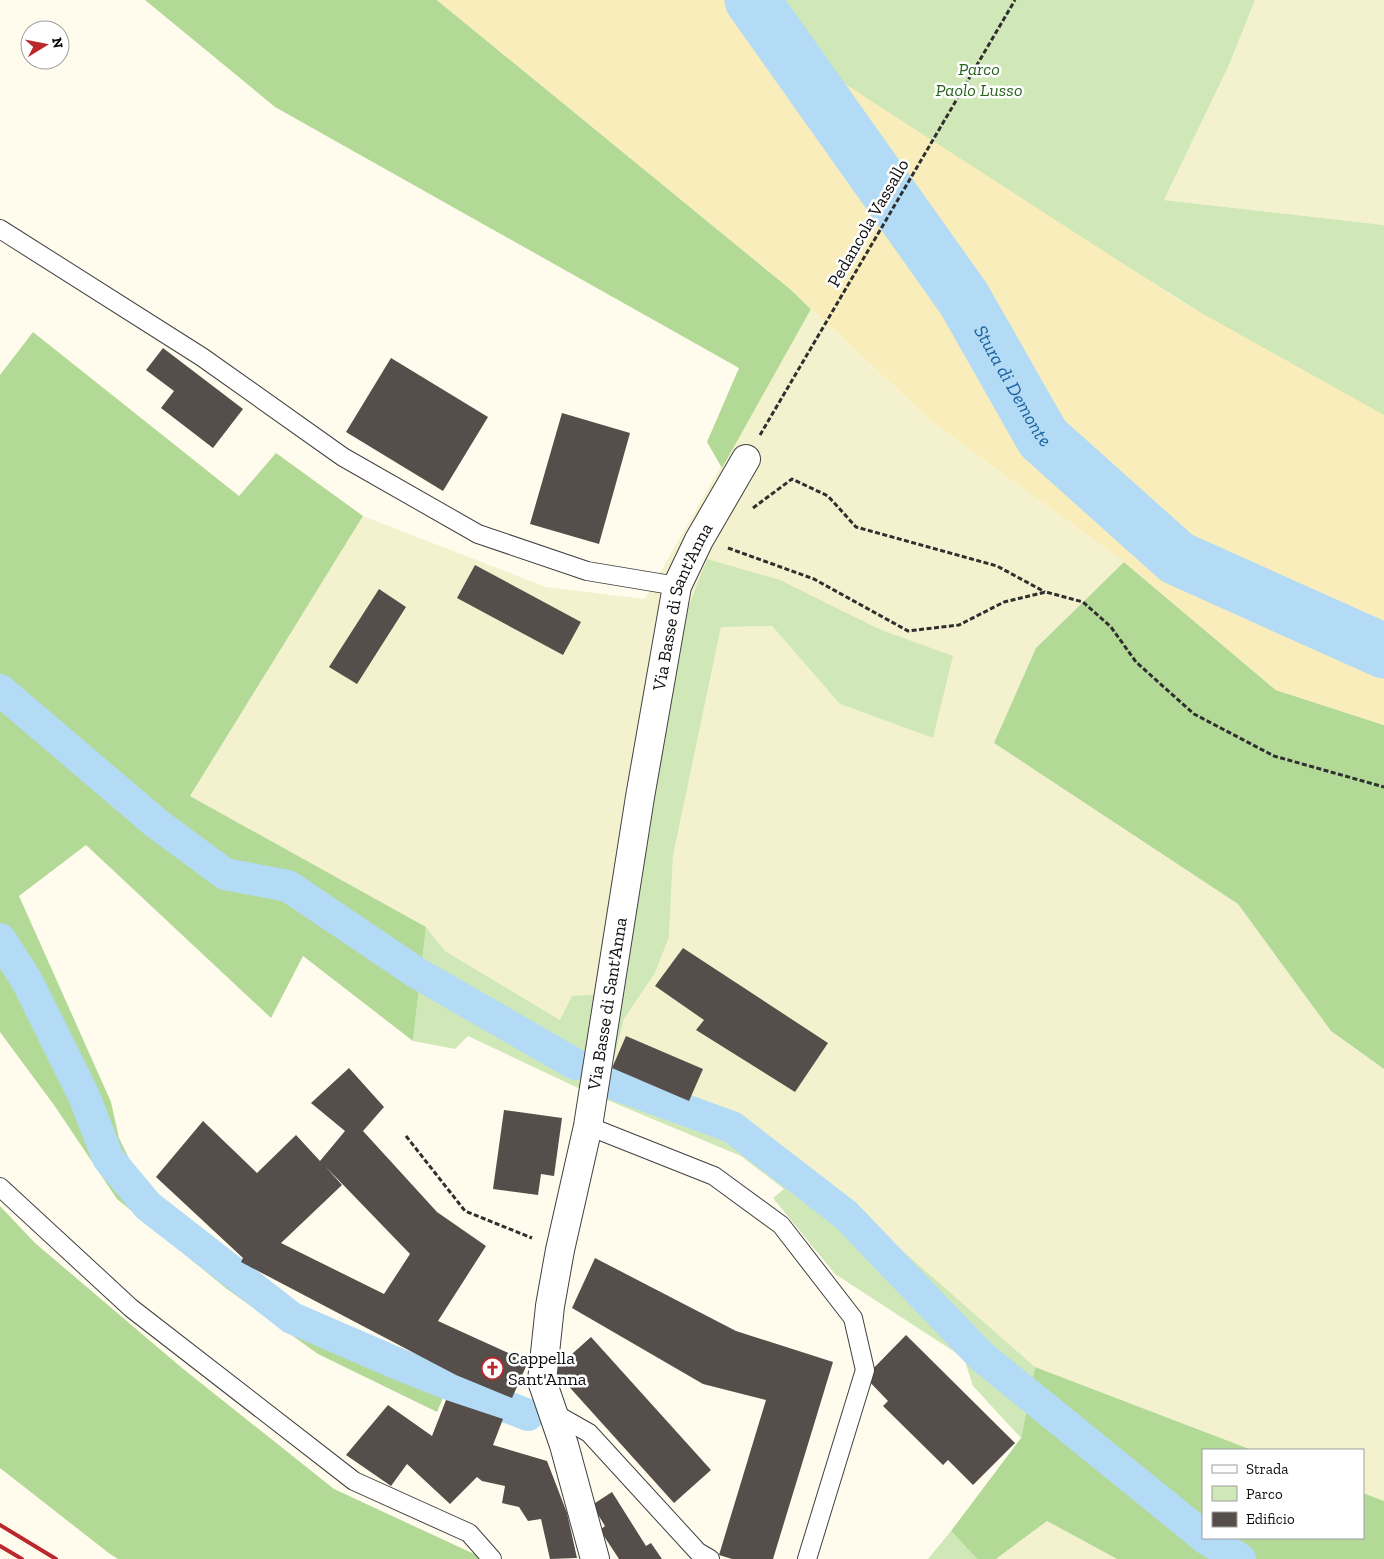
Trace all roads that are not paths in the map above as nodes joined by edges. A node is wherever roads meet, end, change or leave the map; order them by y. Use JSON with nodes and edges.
{"nodes":[{"id":1,"x":0,"y":229,"type":"edge"},
{"id":2,"x":746,"y":460,"type":"road end"},
{"id":3,"x":677,"y":586,"type":"junction"},
{"id":4,"x":588,"y":1126,"type":"junction"},
{"id":5,"x":0,"y":1187,"type":"edge"},
{"id":6,"x":552,"y":1412,"type":"junction"},
{"id":7,"x":492,"y":1559,"type":"edge"},
{"id":8,"x":595,"y":1559,"type":"edge"},
{"id":9,"x":710,"y":1559,"type":"edge"},
{"id":10,"x":807,"y":1559,"type":"edge"}],
"edges":[{"from":1,"to":3,"type":"lane"},
{"from":2,"to":3,"type":"street","name":"Via Basse di Sant'Anna"},
{"from":3,"to":4,"type":"street","name":"Via Basse di Sant'Anna"},
{"from":4,"to":6,"type":"street","name":"Via Basse di Sant'Anna"},
{"from":4,"to":10,"type":"lane"},
{"from":5,"to":7,"type":"lane"},
{"from":6,"to":8,"type":"street","name":"Via Basse di Sant'Anna"},
{"from":6,"to":9,"type":"lane"}]}
